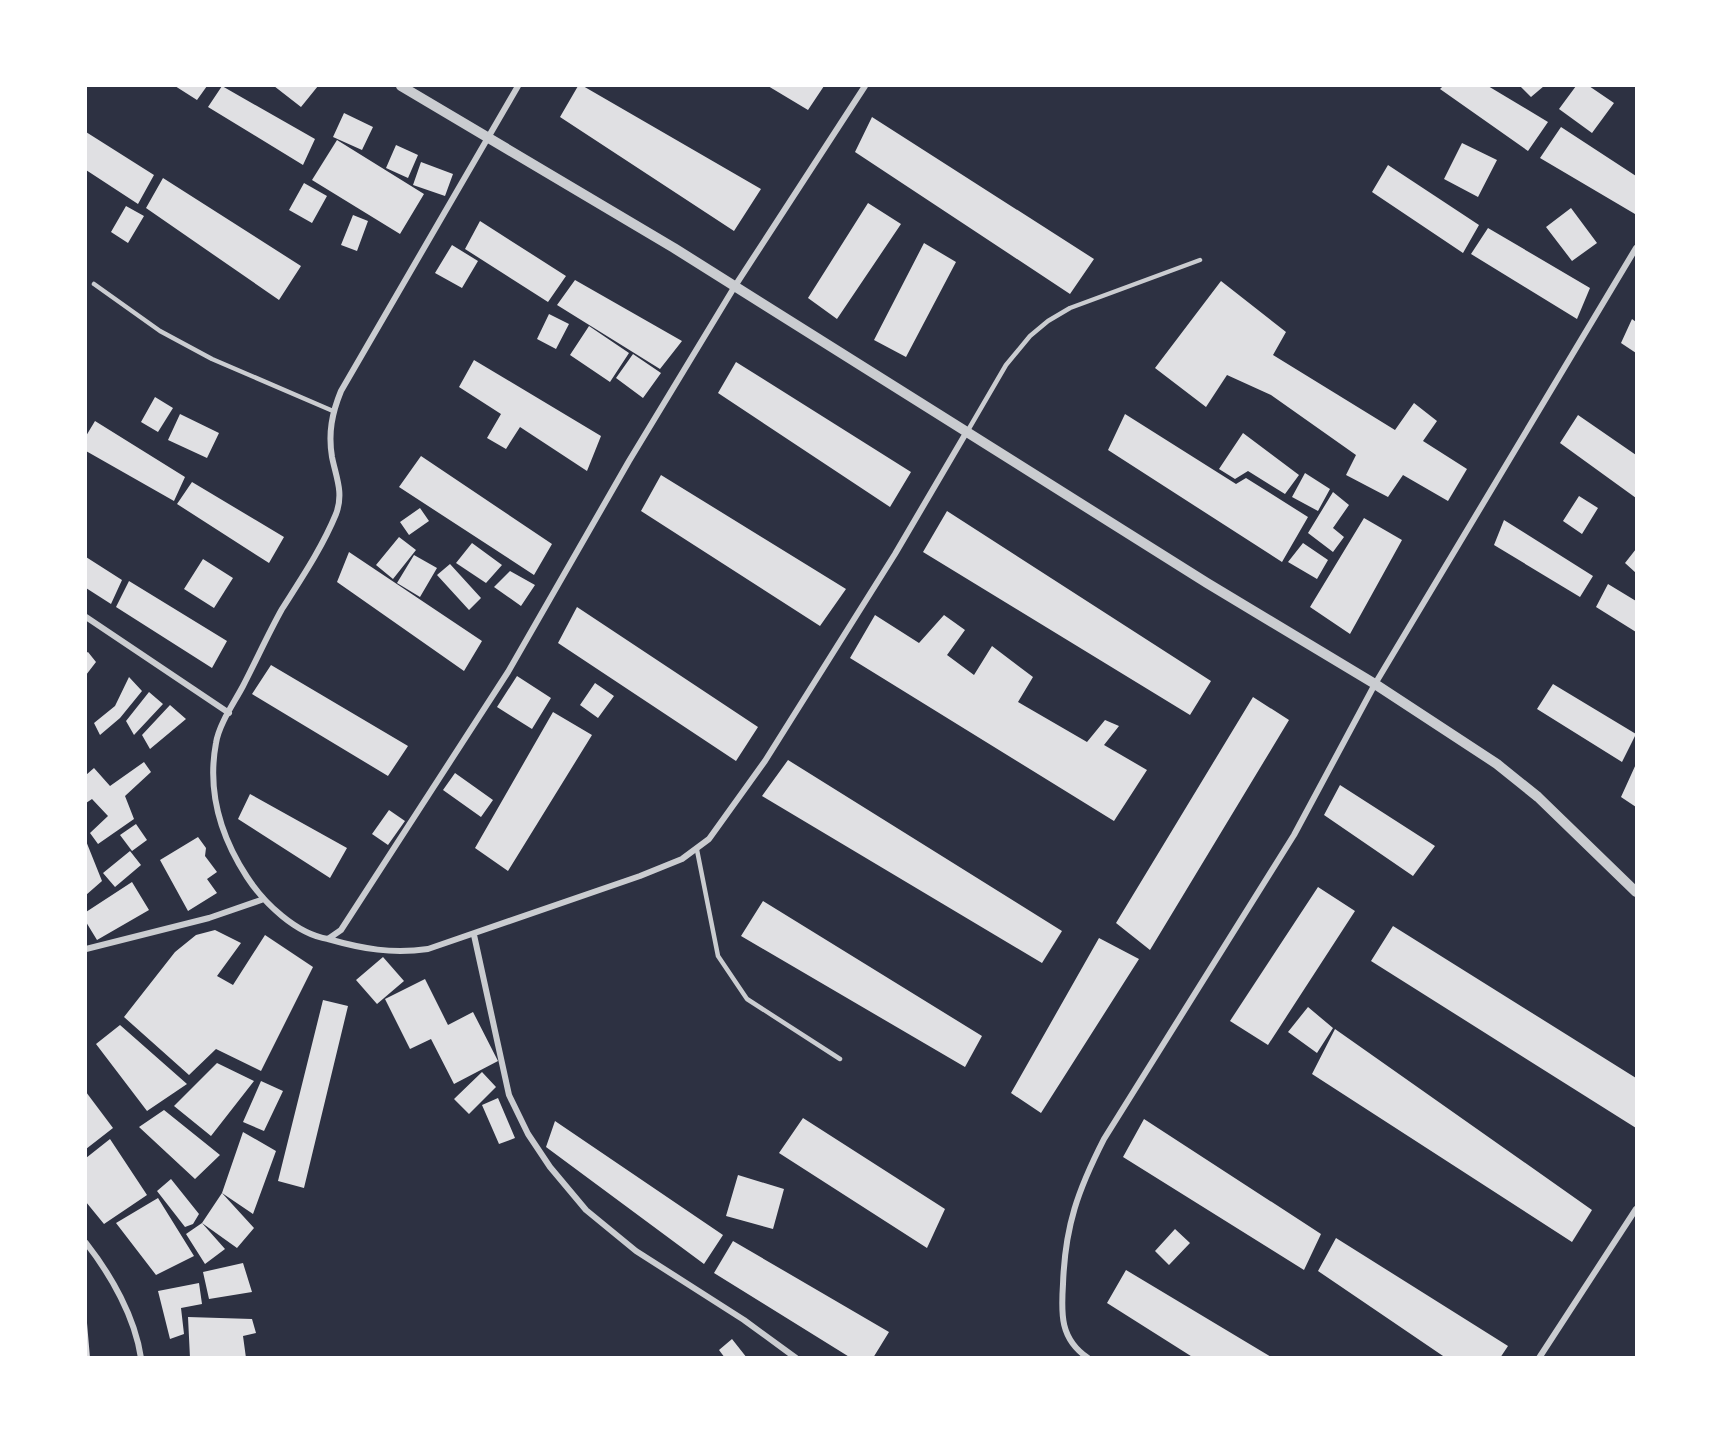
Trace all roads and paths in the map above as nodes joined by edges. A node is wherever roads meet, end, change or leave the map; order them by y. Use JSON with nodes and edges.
{"nodes":[{"id":1,"x":401,"y":86,"type":"edge"},
{"id":2,"x":518,"y":86,"type":"edge"},
{"id":3,"x":865,"y":86,"type":"edge"},
{"id":4,"x":486,"y":138,"type":"junction"},
{"id":5,"x":1636,"y":248,"type":"edge"},
{"id":6,"x":1200,"y":260,"type":"dead end"},
{"id":7,"x":94,"y":284,"type":"dead end"},
{"id":8,"x":735,"y":286,"type":"junction"},
{"id":9,"x":333,"y":411,"type":"junction"},
{"id":10,"x":966,"y":433,"type":"junction"},
{"id":11,"x":86,"y":617,"type":"edge"},
{"id":12,"x":1375,"y":684,"type":"junction"},
{"id":13,"x":228,"y":713,"type":"junction"},
{"id":14,"x":697,"y":850,"type":"junction"},
{"id":15,"x":1636,"y":892,"type":"edge"},
{"id":16,"x":264,"y":899,"type":"junction"},
{"id":17,"x":474,"y":934,"type":"junction"},
{"id":18,"x":328,"y":939,"type":"junction"},
{"id":19,"x":86,"y":949,"type":"edge"},
{"id":20,"x":840,"y":1059,"type":"dead end"},
{"id":21,"x":1636,"y":1209,"type":"edge"},
{"id":22,"x":86,"y":1242,"type":"edge"},
{"id":23,"x":141,"y":1358,"type":"edge"},
{"id":24,"x":796,"y":1358,"type":"edge"},
{"id":25,"x":1088,"y":1358,"type":"edge"},
{"id":26,"x":1539,"y":1358,"type":"edge"}],
"edges":[{"from":1,"to":4,"type":"street"},
{"from":2,"to":4,"type":"street"},
{"from":3,"to":8,"type":"street"},
{"from":4,"to":8,"type":"street"},
{"from":4,"to":9,"type":"street"},
{"from":5,"to":12,"type":"street"},
{"from":6,"to":10,"type":"lane"},
{"from":7,"to":9,"type":"lane"},
{"from":8,"to":10,"type":"street"},
{"from":8,"to":18,"type":"street"},
{"from":9,"to":13,"type":"street"},
{"from":10,"to":12,"type":"street"},
{"from":10,"to":14,"type":"street"},
{"from":11,"to":13,"type":"street"},
{"from":12,"to":15,"type":"street"},
{"from":12,"to":25,"type":"street"},
{"from":13,"to":16,"type":"street"},
{"from":14,"to":17,"type":"street"},
{"from":14,"to":20,"type":"lane"},
{"from":16,"to":18,"type":"street"},
{"from":16,"to":19,"type":"street"},
{"from":17,"to":18,"type":"street"},
{"from":17,"to":24,"type":"street"},
{"from":21,"to":26,"type":"street"},
{"from":22,"to":23,"type":"street"}]}
